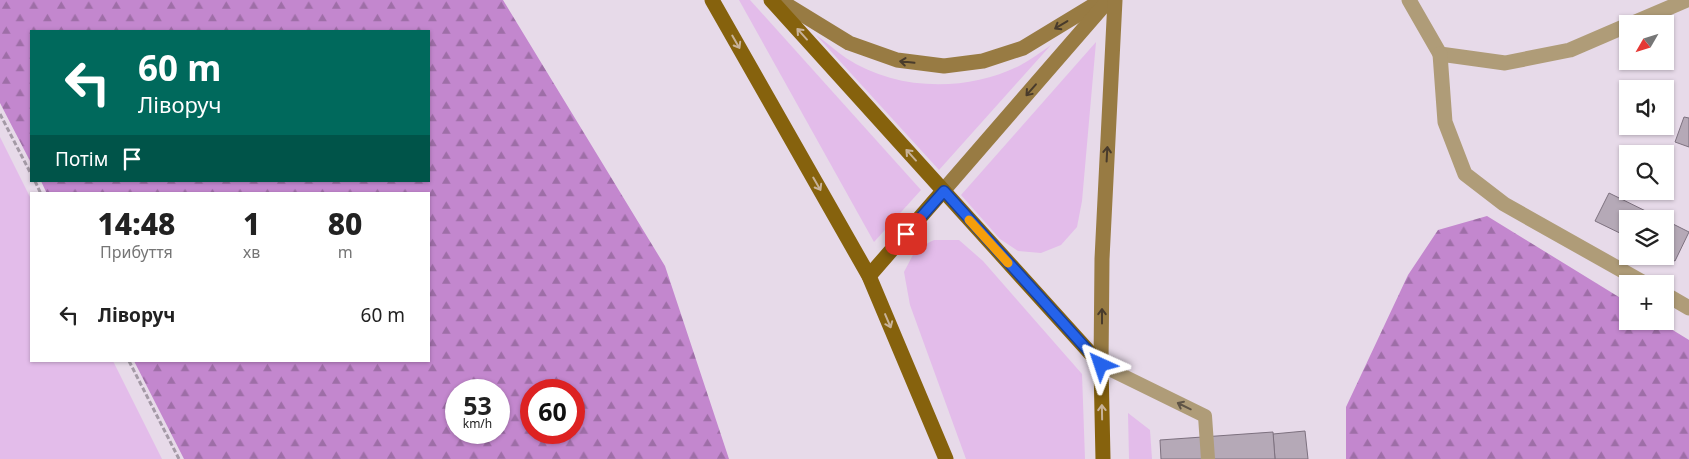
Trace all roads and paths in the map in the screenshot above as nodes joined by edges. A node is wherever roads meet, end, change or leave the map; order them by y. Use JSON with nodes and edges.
{"nodes":[{"id":1,"x":712,"y":0,"type":"edge"},
{"id":2,"x":771,"y":0,"type":"edge"},
{"id":3,"x":779,"y":0,"type":"edge"},
{"id":4,"x":1102,"y":0,"type":"edge"},
{"id":5,"x":1108,"y":0,"type":"edge"},
{"id":6,"x":1115,"y":0,"type":"edge"},
{"id":7,"x":1409,"y":0,"type":"edge"},
{"id":8,"x":1687,"y":0,"type":"edge"},
{"id":9,"x":1652,"y":15,"type":"edge"},
{"id":10,"x":1619,"y":29,"type":"edge"},
{"id":11,"x":1440,"y":54,"type":"junction"},
{"id":12,"x":0,"y":114,"type":"edge"},
{"id":13,"x":30,"y":172,"type":"edge"},
{"id":14,"x":944,"y":191,"type":"junction"},
{"id":15,"x":1630,"y":275,"type":"edge"},
{"id":16,"x":869,"y":276,"type":"junction"},
{"id":17,"x":1674,"y":299,"type":"edge"},
{"id":18,"x":1689,"y":308,"type":"edge"},
{"id":19,"x":129,"y":362,"type":"edge"},
{"id":20,"x":1101,"y":365,"type":"junction"},
{"id":21,"x":179,"y":459,"type":"edge"},
{"id":22,"x":946,"y":459,"type":"edge"},
{"id":23,"x":1103,"y":459,"type":"edge"},
{"id":24,"x":1208,"y":459,"type":"edge"}],
"edges":[{"from":1,"to":16,"type":"main road","one_way":true},
{"from":14,"to":2,"type":"main road","one_way":true},
{"from":4,"to":3,"type":"street","one_way":true},
{"from":5,"to":14,"type":"street","one_way":true},
{"from":20,"to":6,"type":"street","one_way":true},
{"from":7,"to":11,"type":"street"},
{"from":8,"to":9,"type":"street"},
{"from":10,"to":11,"type":"street"},
{"from":11,"to":15,"type":"street"},
{"from":12,"to":13,"type":"path"},
{"from":14,"to":16,"type":"main road"},
{"from":14,"to":20,"type":"main road"},
{"from":16,"to":22,"type":"main road","one_way":true},
{"from":17,"to":18,"type":"street"},
{"from":19,"to":21,"type":"path"},
{"from":23,"to":20,"type":"main road","one_way":true},
{"from":24,"to":20,"type":"lane","one_way":true}]}
